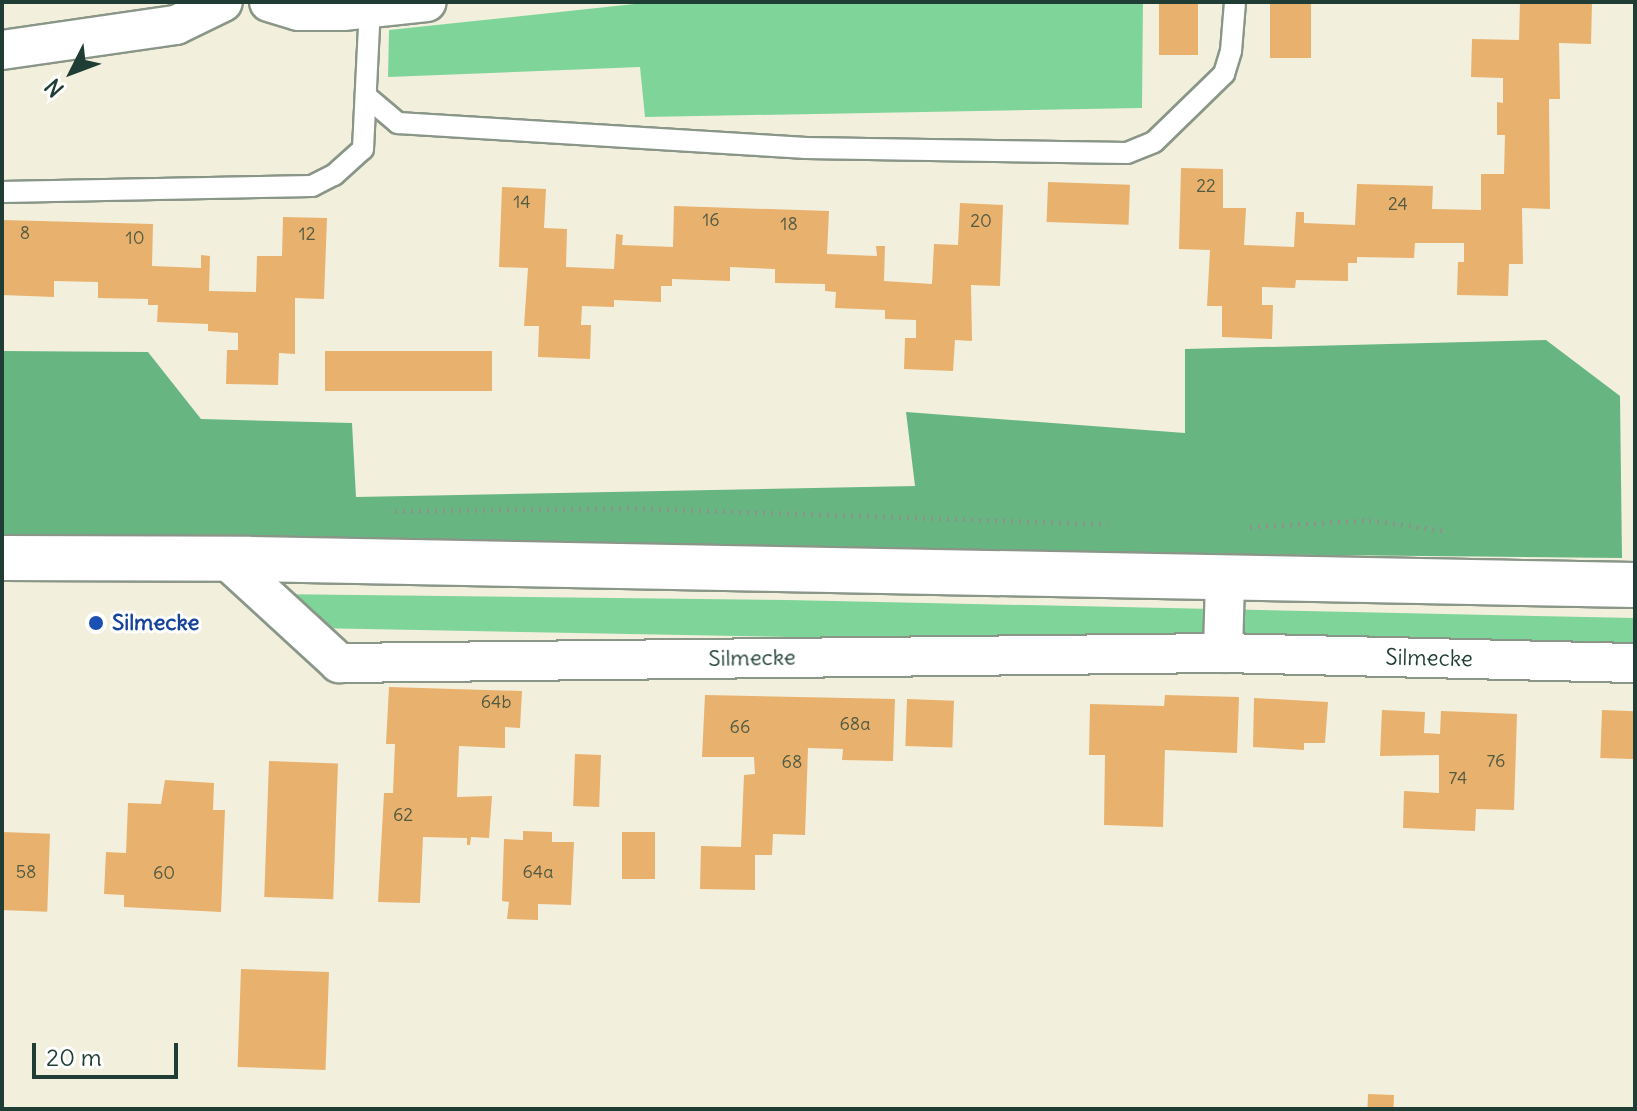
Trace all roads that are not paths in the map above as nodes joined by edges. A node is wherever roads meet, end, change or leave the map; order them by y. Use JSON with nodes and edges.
{"nodes":[{"id":1,"x":223,"y":2,"type":"edge"},
{"id":2,"x":269,"y":2,"type":"edge"},
{"id":3,"x":427,"y":2,"type":"edge"},
{"id":4,"x":1235,"y":2,"type":"edge"},
{"id":5,"x":370,"y":8,"type":"junction"},
{"id":6,"x":2,"y":50,"type":"edge"},
{"id":7,"x":366,"y":96,"type":"junction"},
{"id":8,"x":2,"y":192,"type":"edge"},
{"id":9,"x":2,"y":558,"type":"edge"},
{"id":10,"x":226,"y":559,"type":"junction"},
{"id":11,"x":1225,"y":580,"type":"junction"},
{"id":12,"x":1635,"y":585,"type":"edge"},
{"id":13,"x":1223,"y":653,"type":"junction"},
{"id":14,"x":1635,"y":663,"type":"edge"}],
"edges":[{"from":1,"to":6,"type":"street"},
{"from":2,"to":5,"type":"street"},
{"from":3,"to":5,"type":"street"},
{"from":4,"to":7,"type":"lane"},
{"from":5,"to":7,"type":"lane"},
{"from":7,"to":8,"type":"lane"},
{"from":9,"to":10,"type":"main road"},
{"from":10,"to":11,"type":"main road"},
{"from":10,"to":13,"type":"street","name":"Silmecke"},
{"from":11,"to":12,"type":"main road"},
{"from":11,"to":13,"type":"street"},
{"from":13,"to":14,"type":"street","name":"Silmecke"}]}
